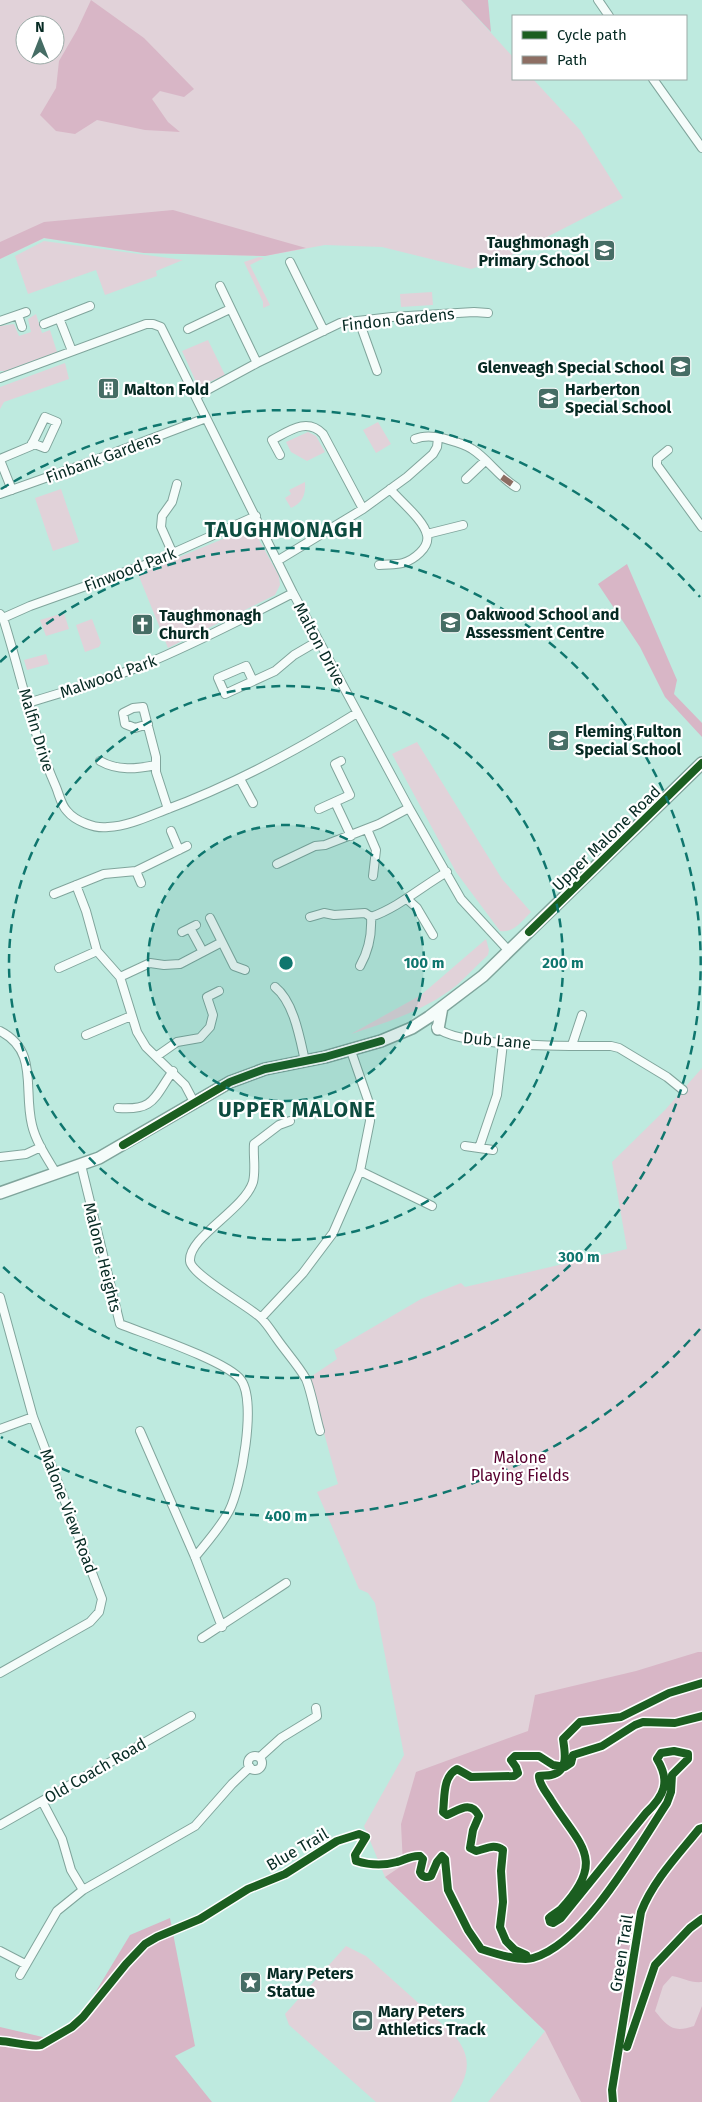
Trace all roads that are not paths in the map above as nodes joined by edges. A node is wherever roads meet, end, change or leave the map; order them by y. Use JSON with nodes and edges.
{"nodes":[{"id":1,"x":598,"y":0,"type":"edge"},
{"id":2,"x":608,"y":15,"type":"edge"},
{"id":3,"x":654,"y":80,"type":"edge"},
{"id":4,"x":702,"y":148,"type":"edge"},
{"id":5,"x":290,"y":262,"type":"dead end"},
{"id":6,"x":220,"y":286,"type":"dead end"},
{"id":7,"x":90,"y":306,"type":"dead end"},
{"id":8,"x":230,"y":309,"type":"junction"},
{"id":9,"x":488,"y":313,"type":"dead end"},
{"id":10,"x":60,"y":318,"type":"junction"},
{"id":11,"x":0,"y":321,"type":"edge"},
{"id":12,"x":358,"y":321,"type":"junction"},
{"id":13,"x":44,"y":324,"type":"dead end"},
{"id":14,"x":22,"y":326,"type":"dead end"},
{"id":15,"x":188,"y":329,"type":"dead end"},
{"id":16,"x":324,"y":331,"type":"junction"},
{"id":17,"x":72,"y":351,"type":"junction"},
{"id":18,"x":257,"y":363,"type":"junction"},
{"id":19,"x":377,"y":371,"type":"dead end"},
{"id":20,"x":0,"y":378,"type":"edge"},
{"id":21,"x":196,"y":396,"type":"junction"},
{"id":22,"x":206,"y":418,"type":"junction"},
{"id":23,"x":438,"y":438,"type":"junction"},
{"id":24,"x":415,"y":439,"type":"dead end"},
{"id":25,"x":32,"y":443,"type":"dead end"},
{"id":26,"x":668,"y":450,"type":"dead end"},
{"id":27,"x":280,"y":455,"type":"dead end"},
{"id":28,"x":0,"y":460,"type":"edge"},
{"id":29,"x":485,"y":461,"type":"junction"},
{"id":30,"x":466,"y":479,"type":"dead end"},
{"id":31,"x":177,"y":484,"type":"dead end"},
{"id":32,"x":516,"y":487,"type":"dead end"},
{"id":33,"x":390,"y":489,"type":"junction"},
{"id":34,"x":12,"y":490,"type":"junction"},
{"id":35,"x":0,"y":494,"type":"edge"},
{"id":36,"x":364,"y":509,"type":"junction"},
{"id":37,"x":256,"y":516,"type":"junction"},
{"id":38,"x":463,"y":525,"type":"dead end"},
{"id":39,"x":702,"y":527,"type":"edge"},
{"id":40,"x":427,"y":534,"type":"junction"},
{"id":41,"x":172,"y":554,"type":"junction"},
{"id":42,"x":277,"y":561,"type":"junction"},
{"id":43,"x":379,"y":564,"type":"dead end"},
{"id":44,"x":293,"y":593,"type":"junction"},
{"id":45,"x":2,"y":616,"type":"edge"},
{"id":46,"x":318,"y":641,"type":"junction"},
{"id":47,"x":253,"y":681,"type":"junction"},
{"id":48,"x":28,"y":703,"type":"junction"},
{"id":49,"x":357,"y":713,"type":"junction"},
{"id":50,"x":148,"y":724,"type":"dead end"},
{"id":51,"x":100,"y":761,"type":"dead end"},
{"id":52,"x":341,"y":761,"type":"dead end"},
{"id":53,"x":702,"y":763,"type":"edge"},
{"id":54,"x":156,"y":765,"type":"junction"},
{"id":55,"x":240,"y":779,"type":"junction"},
{"id":56,"x":335,"y":802,"type":"junction"},
{"id":57,"x":253,"y":803,"type":"dead end"},
{"id":58,"x":409,"y":808,"type":"junction"},
{"id":59,"x":168,"y":809,"type":"junction"},
{"id":60,"x":319,"y":810,"type":"dead end"},
{"id":61,"x":171,"y":830,"type":"dead end"},
{"id":62,"x":367,"y":830,"type":"junction"},
{"id":63,"x":351,"y":836,"type":"junction"},
{"id":64,"x":277,"y":864,"type":"dead end"},
{"id":65,"x":136,"y":871,"type":"junction"},
{"id":66,"x":447,"y":872,"type":"junction"},
{"id":67,"x":373,"y":876,"type":"dead end"},
{"id":68,"x":141,"y":883,"type":"dead end"},
{"id":69,"x":76,"y":885,"type":"junction"},
{"id":70,"x":54,"y":894,"type":"dead end"},
{"id":71,"x":406,"y":899,"type":"junction"},
{"id":72,"x":310,"y":917,"type":"dead end"},
{"id":73,"x":371,"y":917,"type":"junction"},
{"id":74,"x":210,"y":918,"type":"dead end"},
{"id":75,"x":182,"y":932,"type":"dead end"},
{"id":76,"x":433,"y":935,"type":"dead end"},
{"id":77,"x":222,"y":942,"type":"junction"},
{"id":78,"x":98,"y":951,"type":"junction"},
{"id":79,"x":509,"y":951,"type":"junction"},
{"id":80,"x":203,"y":952,"type":"junction"},
{"id":81,"x":61,"y":964,"type":"dead end"},
{"id":82,"x":360,"y":966,"type":"dead end"},
{"id":83,"x":245,"y":970,"type":"dead end"},
{"id":84,"x":120,"y":977,"type":"junction"},
{"id":85,"x":275,"y":987,"type":"dead end"},
{"id":86,"x":219,"y":991,"type":"dead end"},
{"id":87,"x":442,"y":1007,"type":"junction"},
{"id":88,"x":582,"y":1015,"type":"dead end"},
{"id":89,"x":131,"y":1016,"type":"junction"},
{"id":90,"x":429,"y":1017,"type":"junction"},
{"id":91,"x":438,"y":1029,"type":"junction"},
{"id":92,"x":0,"y":1031,"type":"edge"},
{"id":93,"x":90,"y":1031,"type":"dead end"},
{"id":94,"x":504,"y":1042,"type":"junction"},
{"id":95,"x":572,"y":1046,"type":"junction"},
{"id":96,"x":351,"y":1051,"type":"junction"},
{"id":97,"x":157,"y":1056,"type":"junction"},
{"id":98,"x":305,"y":1061,"type":"junction"},
{"id":99,"x":173,"y":1072,"type":"junction"},
{"id":100,"x":683,"y":1090,"type":"dead end"},
{"id":101,"x":194,"y":1102,"type":"junction"},
{"id":102,"x":118,"y":1108,"type":"dead end"},
{"id":103,"x":290,"y":1121,"type":"dead end"},
{"id":104,"x":465,"y":1146,"type":"dead end"},
{"id":105,"x":41,"y":1147,"type":"junction"},
{"id":106,"x":479,"y":1148,"type":"junction"},
{"id":107,"x":493,"y":1150,"type":"dead end"},
{"id":108,"x":0,"y":1157,"type":"edge"},
{"id":109,"x":81,"y":1165,"type":"junction"},
{"id":110,"x":360,"y":1171,"type":"junction"},
{"id":111,"x":56,"y":1173,"type":"junction"},
{"id":112,"x":0,"y":1193,"type":"edge"},
{"id":113,"x":432,"y":1206,"type":"dead end"},
{"id":114,"x":0,"y":1297,"type":"edge"},
{"id":115,"x":261,"y":1318,"type":"junction"},
{"id":116,"x":33,"y":1417,"type":"junction"},
{"id":117,"x":0,"y":1429,"type":"edge"},
{"id":118,"x":140,"y":1431,"type":"dead end"},
{"id":119,"x":320,"y":1431,"type":"dead end"},
{"id":120,"x":195,"y":1557,"type":"junction"},
{"id":121,"x":286,"y":1583,"type":"dead end"},
{"id":122,"x":222,"y":1627,"type":"junction"},
{"id":123,"x":202,"y":1638,"type":"dead end"},
{"id":124,"x":0,"y":1673,"type":"edge"},
{"id":125,"x":316,"y":1708,"type":"dead end"},
{"id":126,"x":191,"y":1716,"type":"dead end"},
{"id":127,"x":42,"y":1801,"type":"junction"},
{"id":128,"x":0,"y":1825,"type":"edge"},
{"id":129,"x":83,"y":1890,"type":"junction"},
{"id":130,"x":0,"y":1952,"type":"edge"},
{"id":131,"x":25,"y":1964,"type":"junction"},
{"id":132,"x":20,"y":1975,"type":"dead end"}],
"edges":[{"from":1,"to":2,"type":"street"},
{"from":3,"to":4,"type":"street"},
{"from":5,"to":16,"type":"street"},
{"from":6,"to":8,"type":"street"},
{"from":7,"to":10,"type":"street"},
{"from":8,"to":15,"type":"street"},
{"from":8,"to":18,"type":"street"},
{"from":9,"to":12,"type":"street","name":"Findon Gardens"},
{"from":10,"to":13,"type":"street"},
{"from":10,"to":17,"type":"street"},
{"from":11,"to":14,"type":"street"},
{"from":12,"to":16,"type":"street","name":"Findon Gardens"},
{"from":12,"to":19,"type":"street"},
{"from":16,"to":18,"type":"street","name":"Findon Gardens"},
{"from":17,"to":20,"type":"street"},
{"from":17,"to":21,"type":"street","name":"Malton Drive"},
{"from":18,"to":21,"type":"street","name":"Findon Gardens"},
{"from":21,"to":22,"type":"street","name":"Malton Drive"},
{"from":22,"to":34,"type":"street","name":"Finbank Gardens"},
{"from":22,"to":37,"type":"street","name":"Malton Drive"},
{"from":23,"to":24,"type":"street"},
{"from":23,"to":29,"type":"street"},
{"from":23,"to":33,"type":"street"},
{"from":25,"to":28,"type":"street"},
{"from":26,"to":39,"type":"street"},
{"from":27,"to":36,"type":"street"},
{"from":28,"to":34,"type":"street"},
{"from":29,"to":30,"type":"street"},
{"from":29,"to":32,"type":"street"},
{"from":31,"to":41,"type":"street"},
{"from":33,"to":36,"type":"street"},
{"from":33,"to":40,"type":"street"},
{"from":34,"to":35,"type":"street","name":"Finbank Gardens"},
{"from":36,"to":42,"type":"street"},
{"from":37,"to":41,"type":"street","name":"Finwood Park"},
{"from":37,"to":42,"type":"street","name":"Malton Drive"},
{"from":38,"to":40,"type":"street"},
{"from":40,"to":43,"type":"street"},
{"from":41,"to":45,"type":"street","name":"Finwood Park"},
{"from":42,"to":44,"type":"street","name":"Malton Drive"},
{"from":44,"to":46,"type":"street","name":"Malton Drive"},
{"from":44,"to":48,"type":"street","name":"Malwood Park"},
{"from":45,"to":48,"type":"street","name":"Malfin Drive"},
{"from":46,"to":47,"type":"street"},
{"from":46,"to":49,"type":"street","name":"Malton Drive"},
{"from":47,"to":47,"type":"street"},
{"from":48,"to":59,"type":"street","name":"Malfin Drive"},
{"from":49,"to":55,"type":"street","name":"Malfin Drive"},
{"from":49,"to":58,"type":"street","name":"Malton Drive"},
{"from":50,"to":54,"type":"street"},
{"from":51,"to":54,"type":"street"},
{"from":52,"to":56,"type":"street"},
{"from":53,"to":79,"type":"main road","name":"Upper Malone Road"},
{"from":54,"to":59,"type":"street"},
{"from":55,"to":57,"type":"street"},
{"from":55,"to":59,"type":"street","name":"Malfin Drive"},
{"from":56,"to":60,"type":"street"},
{"from":56,"to":63,"type":"street"},
{"from":58,"to":62,"type":"street"},
{"from":58,"to":66,"type":"street","name":"Malton Drive"},
{"from":61,"to":65,"type":"street"},
{"from":62,"to":63,"type":"street"},
{"from":62,"to":67,"type":"street"},
{"from":63,"to":64,"type":"street"},
{"from":65,"to":68,"type":"street"},
{"from":65,"to":69,"type":"street"},
{"from":66,"to":71,"type":"street"},
{"from":66,"to":79,"type":"street","name":"Malton Drive"},
{"from":69,"to":70,"type":"street"},
{"from":69,"to":78,"type":"street"},
{"from":71,"to":73,"type":"street"},
{"from":71,"to":76,"type":"street"},
{"from":72,"to":73,"type":"street"},
{"from":73,"to":82,"type":"street"},
{"from":74,"to":77,"type":"street"},
{"from":75,"to":80,"type":"street"},
{"from":77,"to":80,"type":"street"},
{"from":77,"to":83,"type":"street"},
{"from":78,"to":81,"type":"street"},
{"from":78,"to":84,"type":"street"},
{"from":79,"to":87,"type":"main road","name":"Upper Malone Road"},
{"from":80,"to":84,"type":"street"},
{"from":84,"to":89,"type":"street"},
{"from":85,"to":98,"type":"street"},
{"from":86,"to":97,"type":"street"},
{"from":87,"to":90,"type":"main road","name":"Upper Malone Road"},
{"from":87,"to":91,"type":"main road"},
{"from":88,"to":95,"type":"street"},
{"from":89,"to":93,"type":"street"},
{"from":89,"to":97,"type":"street"},
{"from":90,"to":91,"type":"street"},
{"from":90,"to":96,"type":"main road","name":"Upper Malone Road"},
{"from":91,"to":94,"type":"street","name":"Dub Lane"},
{"from":92,"to":105,"type":"street"},
{"from":94,"to":95,"type":"street","name":"Dub Lane"},
{"from":94,"to":106,"type":"street"},
{"from":95,"to":100,"type":"street","name":"Dub Lane"},
{"from":96,"to":98,"type":"main road","name":"Upper Malone Road"},
{"from":96,"to":110,"type":"street"},
{"from":97,"to":99,"type":"street"},
{"from":98,"to":101,"type":"main road","name":"Upper Malone Road"},
{"from":99,"to":101,"type":"street"},
{"from":99,"to":102,"type":"street"},
{"from":101,"to":109,"type":"main road","name":"Upper Malone Road"},
{"from":103,"to":115,"type":"street"},
{"from":104,"to":106,"type":"street"},
{"from":105,"to":108,"type":"street"},
{"from":105,"to":111,"type":"street"},
{"from":106,"to":107,"type":"street"},
{"from":109,"to":111,"type":"main road","name":"Upper Malone Road"},
{"from":109,"to":120,"type":"street","name":"Malone Heights"},
{"from":110,"to":113,"type":"street"},
{"from":110,"to":115,"type":"street"},
{"from":111,"to":112,"type":"main road","name":"Upper Malone Road"},
{"from":114,"to":116,"type":"street","name":"Malone View Road"},
{"from":115,"to":119,"type":"street"},
{"from":116,"to":117,"type":"street"},
{"from":116,"to":124,"type":"street","name":"Malone View Road"},
{"from":118,"to":120,"type":"street"},
{"from":120,"to":122,"type":"street"},
{"from":121,"to":122,"type":"street"},
{"from":122,"to":123,"type":"street"},
{"from":125,"to":129,"type":"street"},
{"from":126,"to":127,"type":"street","name":"Old Coach Road"},
{"from":127,"to":128,"type":"street","name":"Old Coach Road"},
{"from":127,"to":129,"type":"street"},
{"from":129,"to":131,"type":"street"},
{"from":130,"to":131,"type":"street"},
{"from":131,"to":132,"type":"street"}]}
